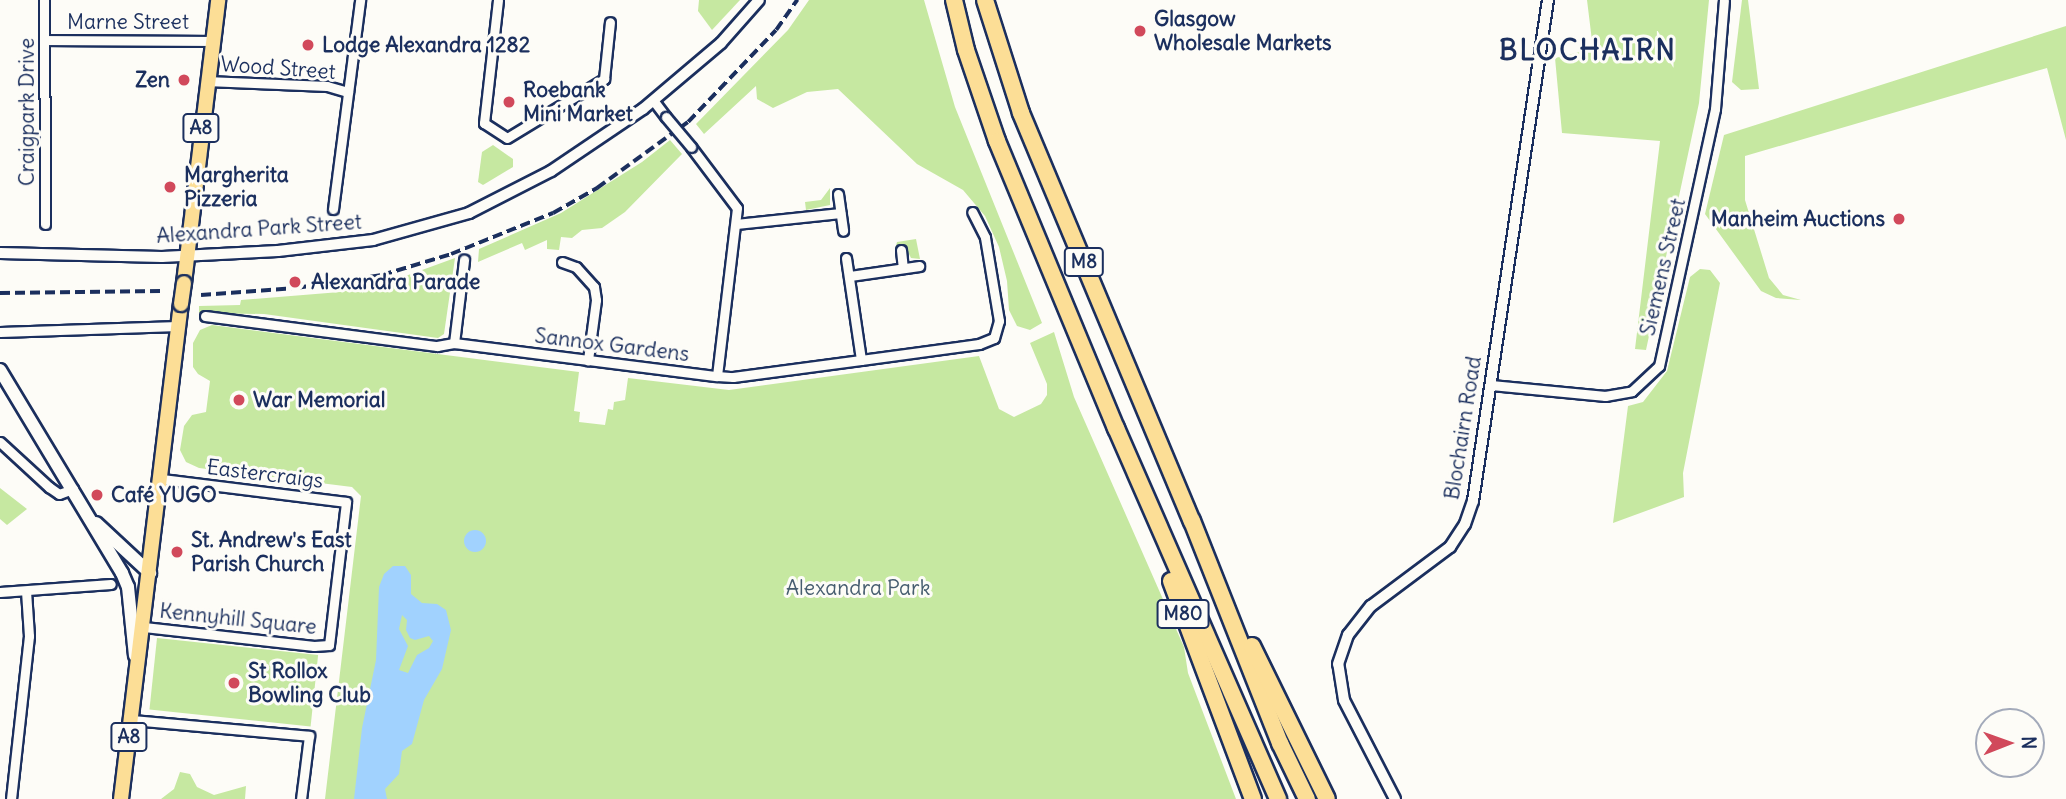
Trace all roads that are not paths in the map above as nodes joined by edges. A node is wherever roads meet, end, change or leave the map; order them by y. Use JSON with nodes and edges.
{"nodes":[{"id":1,"x":44,"y":0,"type":"edge"},
{"id":2,"x":218,"y":0,"type":"edge"},
{"id":3,"x":360,"y":0,"type":"edge"},
{"id":4,"x":498,"y":0,"type":"edge"},
{"id":5,"x":759,"y":0,"type":"edge"},
{"id":6,"x":954,"y":0,"type":"edge"},
{"id":7,"x":985,"y":0,"type":"edge"},
{"id":8,"x":1548,"y":0,"type":"edge"},
{"id":9,"x":1724,"y":0,"type":"edge"},
{"id":10,"x":610,"y":22,"type":"dead end"},
{"id":11,"x":44,"y":40,"type":"junction"},
{"id":12,"x":211,"y":41,"type":"junction"},
{"id":13,"x":206,"y":81,"type":"junction"},
{"id":14,"x":348,"y":92,"type":"junction"},
{"id":15,"x":653,"y":100,"type":"junction"},
{"id":16,"x":838,"y":194,"type":"dead end"},
{"id":17,"x":333,"y":209,"type":"dead end"},
{"id":18,"x":840,"y":212,"type":"junction"},
{"id":19,"x":972,"y":212,"type":"dead end"},
{"id":20,"x":45,"y":224,"type":"dead end"},
{"id":21,"x":736,"y":224,"type":"junction"},
{"id":22,"x":843,"y":231,"type":"dead end"},
{"id":23,"x":901,"y":250,"type":"dead end"},
{"id":24,"x":0,"y":253,"type":"edge"},
{"id":25,"x":186,"y":256,"type":"junction"},
{"id":26,"x":846,"y":258,"type":"dead end"},
{"id":27,"x":464,"y":260,"type":"dead end"},
{"id":28,"x":562,"y":262,"type":"dead end"},
{"id":29,"x":919,"y":266,"type":"dead end"},
{"id":30,"x":903,"y":268,"type":"junction"},
{"id":31,"x":850,"y":276,"type":"junction"},
{"id":32,"x":205,"y":316,"type":"dead end"},
{"id":33,"x":178,"y":326,"type":"junction"},
{"id":34,"x":0,"y":332,"type":"edge"},
{"id":35,"x":454,"y":343,"type":"junction"},
{"id":36,"x":588,"y":360,"type":"junction"},
{"id":37,"x":861,"y":360,"type":"junction"},
{"id":38,"x":0,"y":370,"type":"edge"},
{"id":39,"x":716,"y":376,"type":"junction"},
{"id":40,"x":1491,"y":384,"type":"junction"},
{"id":41,"x":1116,"y":428,"type":"junction"},
{"id":42,"x":0,"y":442,"type":"edge"},
{"id":43,"x":162,"y":479,"type":"junction"},
{"id":44,"x":73,"y":489,"type":"junction"},
{"id":45,"x":91,"y":518,"type":"junction"},
{"id":46,"x":1192,"y":521,"type":"junction"},
{"id":47,"x":150,"y":573,"type":"junction"},
{"id":48,"x":111,"y":583,"type":"dead end"},
{"id":49,"x":26,"y":590,"type":"junction"},
{"id":50,"x":0,"y":592,"type":"edge"},
{"id":51,"x":144,"y":626,"type":"junction"},
{"id":52,"x":329,"y":645,"type":"joint"},
{"id":53,"x":137,"y":674,"type":"junction"},
{"id":54,"x":131,"y":720,"type":"junction"},
{"id":55,"x":11,"y":799,"type":"edge"},
{"id":56,"x":121,"y":799,"type":"edge"},
{"id":57,"x":301,"y":799,"type":"edge"},
{"id":58,"x":1253,"y":799,"type":"edge"},
{"id":59,"x":1278,"y":799,"type":"edge"},
{"id":60,"x":1307,"y":799,"type":"edge"},
{"id":61,"x":1327,"y":799,"type":"edge"},
{"id":62,"x":1395,"y":799,"type":"edge"}],
"edges":[{"from":1,"to":11,"type":"street","name":"Craigpark Drive"},
{"from":2,"to":12,"type":"main road","number":"A8"},
{"from":3,"to":14,"type":"street"},
{"from":4,"to":10,"type":"street"},
{"from":5,"to":15,"type":"street","name":"Alexandra Park Street"},
{"from":6,"to":41,"type":"highway","number":"M8"},
{"from":7,"to":46,"type":"highway","number":"M8"},
{"from":8,"to":40,"type":"street","name":"Blochairn Road"},
{"from":9,"to":40,"type":"street","name":"Siemens Street"},
{"from":11,"to":12,"type":"street","name":"Marne Street"},
{"from":11,"to":20,"type":"street","name":"Craigpark Drive"},
{"from":12,"to":13,"type":"main road","number":"A8"},
{"from":13,"to":14,"type":"street","name":"Wood Street"},
{"from":13,"to":25,"type":"main road","number":"A8"},
{"from":14,"to":17,"type":"street"},
{"from":15,"to":21,"type":"street","bridge":true},
{"from":15,"to":25,"type":"street","name":"Alexandra Park Street"},
{"from":16,"to":18,"type":"street"},
{"from":18,"to":21,"type":"street"},
{"from":18,"to":22,"type":"street"},
{"from":19,"to":37,"type":"street","name":"Sannox Gardens"},
{"from":21,"to":39,"type":"street"},
{"from":23,"to":30,"type":"street"},
{"from":24,"to":25,"type":"street","name":"Alexandra Park Street"},
{"from":25,"to":33,"type":"main road","number":"A8","bridge":true},
{"from":26,"to":31,"type":"street"},
{"from":27,"to":35,"type":"street"},
{"from":28,"to":36,"type":"street"},
{"from":29,"to":30,"type":"street"},
{"from":30,"to":31,"type":"street"},
{"from":31,"to":37,"type":"street"},
{"from":32,"to":35,"type":"street","name":"Sannox Gardens"},
{"from":33,"to":34,"type":"street"},
{"from":33,"to":43,"type":"main road","number":"A8"},
{"from":35,"to":36,"type":"street","name":"Sannox Gardens"},
{"from":36,"to":39,"type":"street","name":"Sannox Gardens"},
{"from":37,"to":39,"type":"street","name":"Sannox Gardens"},
{"from":38,"to":44,"type":"main road"},
{"from":40,"to":62,"type":"street","name":"Blochairn Road"},
{"from":41,"to":58,"type":"highway","number":"M80"},
{"from":41,"to":59,"type":"highway","number":"M8"},
{"from":42,"to":44,"type":"street"},
{"from":43,"to":47,"type":"main road","number":"A8"},
{"from":43,"to":52,"type":"street","name":"Eastercraigs"},
{"from":44,"to":45,"type":"main road"},
{"from":45,"to":47,"type":"main road"},
{"from":45,"to":53,"type":"main road"},
{"from":46,"to":60,"type":"highway","number":"M8"},
{"from":46,"to":61,"type":"highway","number":"M80"},
{"from":47,"to":51,"type":"main road","number":"A8"},
{"from":48,"to":49,"type":"street"},
{"from":49,"to":50,"type":"street"},
{"from":49,"to":55,"type":"street"},
{"from":51,"to":52,"type":"street","name":"Kennyhill Square"},
{"from":51,"to":53,"type":"main road","number":"A8"},
{"from":53,"to":54,"type":"main road","number":"A8"},
{"from":54,"to":56,"type":"main road","number":"A8"},
{"from":54,"to":57,"type":"street"}]}
